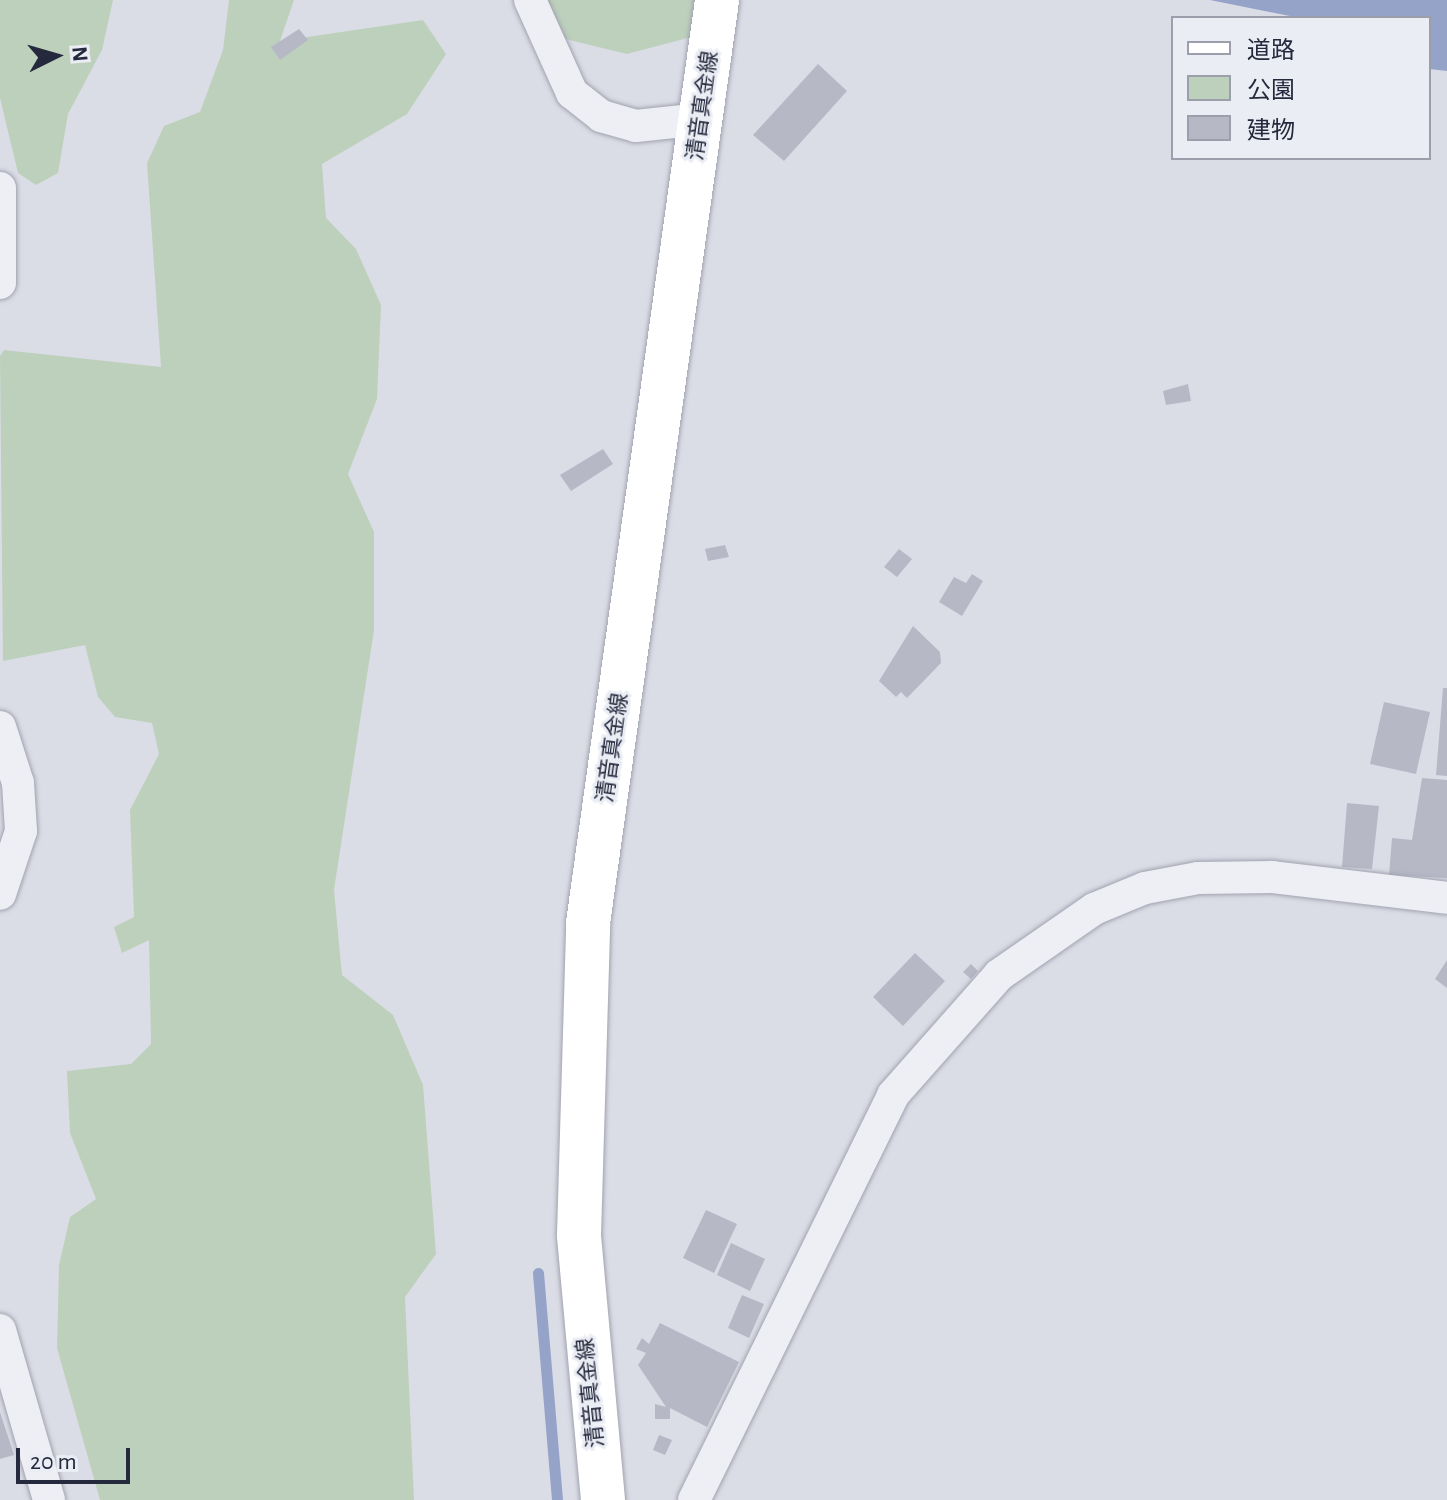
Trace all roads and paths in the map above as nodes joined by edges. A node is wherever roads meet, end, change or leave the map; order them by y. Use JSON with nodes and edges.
{"nodes":[{"id":1,"x":530,"y":0,"type":"edge"},
{"id":2,"x":717,"y":0,"type":"edge"},
{"id":3,"x":702,"y":119,"type":"junction"},
{"id":4,"x":0,"y":188,"type":"edge"},
{"id":5,"x":0,"y":283,"type":"edge"},
{"id":6,"x":0,"y":727,"type":"edge"},
{"id":7,"x":0,"y":894,"type":"edge"},
{"id":8,"x":1447,"y":898,"type":"edge"},
{"id":9,"x":0,"y":1330,"type":"edge"},
{"id":10,"x":49,"y":1500,"type":"edge"},
{"id":11,"x":603,"y":1500,"type":"edge"},
{"id":12,"x":694,"y":1500,"type":"edge"}],
"edges":[{"from":1,"to":3,"type":"street"},
{"from":2,"to":3,"type":"main road","name":"清音真金線"},
{"from":3,"to":11,"type":"main road","name":"清音真金線"},
{"from":4,"to":5,"type":"street"},
{"from":6,"to":7,"type":"street"},
{"from":8,"to":12,"type":"street"},
{"from":9,"to":10,"type":"street"}]}
